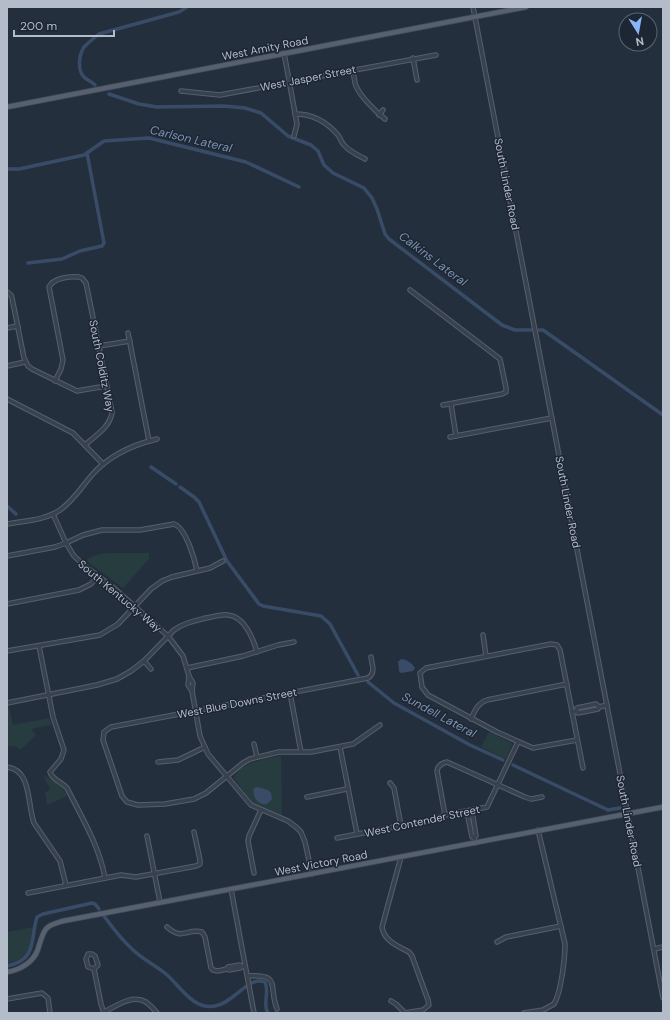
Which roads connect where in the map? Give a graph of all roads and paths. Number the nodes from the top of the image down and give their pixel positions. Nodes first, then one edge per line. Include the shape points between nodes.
1 (473, 7) edge
2 (526, 7) edge
3 (474, 17) junction
4 (284, 54) junction
5 (436, 55) dead end
6 (413, 58) junction
7 (353, 70) junction
8 (417, 80) dead end
9 (289, 82) junction
10 (181, 91) dead end
11 (7, 107) edge
12 (383, 110) dead end
13 (295, 114) junction
14 (379, 115) junction
15 (385, 119) dead end
16 (294, 136) dead end
17 (365, 159) dead end
18 (410, 290) dead end
19 (8, 292) edge
20 (18, 326) junction
21 (7, 328) edge
22 (128, 333) dead end
23 (130, 341) junction
24 (99, 346) junction
25 (25, 362) junction
26 (7, 366) edge
27 (55, 381) junction
28 (106, 386) junction
29 (7, 399) edge
30 (451, 404) junction
31 (443, 405) dead end
32 (552, 418) junction
33 (456, 436) junction
34 (450, 437) dead end
35 (157, 439) dead end
36 (149, 441) junction
37 (85, 445) junction
38 (103, 464) junction
39 (53, 514) junction
40 (7, 524) edge
41 (66, 543) junction
42 (7, 556) edge
43 (223, 561) dead end
44 (197, 571) junction
45 (98, 576) junction
46 (7, 604) edge
47 (135, 606) junction
48 (482, 635) dead end
49 (168, 636) junction
50 (294, 642) dead end
51 (39, 646) junction
52 (7, 651) edge
53 (257, 652) junction
54 (486, 656) junction
55 (370, 657) dead end
56 (144, 661) junction
57 (187, 668) junction
58 (151, 669) dead end
59 (567, 684) junction
60 (290, 693) junction
61 (48, 694) junction
62 (7, 703) edge
63 (607, 705) junction
64 (196, 711) junction
65 (572, 712) junction
66 (471, 718) junction
67 (380, 725) dead end
68 (577, 740) junction
69 (518, 742) junction
70 (254, 744) dead end
71 (205, 747) junction
72 (340, 747) junction
73 (301, 752) junction
74 (257, 757) junction
75 (158, 762) dead end
76 (7, 767) edge
77 (582, 768) dead end
78 (226, 776) junction
79 (390, 783) dead end
80 (498, 785) junction
81 (347, 789) junction
82 (307, 797) dead end
83 (542, 797) dead end
84 (663, 807) edge
85 (261, 810) junction
86 (469, 811) junction
87 (628, 814) junction
88 (445, 815) junction
89 (401, 826) junction
90 (538, 830) junction
91 (194, 832) dead end
92 (357, 834) junction
93 (147, 836) dead end
94 (337, 838) dead end
95 (475, 843) junction
96 (401, 857) junction
97 (254, 873) dead end
98 (154, 874) junction
99 (312, 874) junction
100 (105, 878) junction
101 (66, 885) junction
102 (231, 889) junction
103 (28, 892) dead end
104 (160, 902) junction
105 (561, 926) junction
106 (167, 927) dead end
107 (497, 942) dead end
108 (663, 947) edge
109 (654, 949) junction
110 (243, 966) junction
111 (94, 969) dead end
112 (7, 972) edge
113 (248, 976) junction
114 (663, 998) edge
115 (7, 999) edge
116 (391, 1001) dead end
117 (277, 1009) dead end
118 (50, 1013) edge
119 (104, 1013) edge
120 (157, 1013) edge
121 (254, 1013) edge
122 (524, 1013) edge

1 - 3 street, South Linder Road
2 - 3 main road, West Amity Road
3 - 4 main road, West Amity Road
3 - 32 street, South Linder Road
4 - 9 street
4 - 11 main road, West Amity Road
5 - 6 street, West Jasper Street
6 - 7 street, West Jasper Street
6 - 8 street
7 - 9 street, West Jasper Street
7 - 14 street via 356,87
9 - 10 street, West Jasper Street via 220,95
9 - 13 street
12 - 14 street
13 - 16 street via 297,124
13 - 17 street via 305,114 318,119 330,127 353,153
14 - 15 street
18 - 30 street via 500,359 506,392
19 - 20 street via 12,298
20 - 21 street
20 - 25 street
22 - 23 street
23 - 24 street
23 - 36 street
24 - 27 street, South Colditz Way via 86,283 82,278 76,277 56,280 49,290 63,360
24 - 28 street, South Colditz Way
25 - 26 street
25 - 27 street via 32,369
27 - 28 street via 77,391
28 - 37 street, South Colditz Way via 112,418
29 - 37 street via 65,428
30 - 31 street
30 - 33 street
32 - 33 street
32 - 63 street, South Linder Road
33 - 34 street
35 - 36 street
36 - 38 street via 123,451
37 - 38 street
38 - 39 street via 72,500
39 - 40 street
39 - 41 street, South Kentucky Way
41 - 42 street
41 - 44 street via 83,534 102,530 178,526 193,554
41 - 45 street, South Kentucky Way via 74,556
43 - 44 street
44 - 47 street via 162,581
45 - 46 street via 91,584 79,590
45 - 47 street, South Kentucky Way
47 - 49 street, South Kentucky Way
47 - 51 street via 118,624 100,635
48 - 54 street
49 - 53 street via 189,622 225,615 234,616 250,634
49 - 56 street
49 - 57 street, South Kentucky Way
50 - 53 street
51 - 52 street
51 - 61 street
53 - 57 street
54 - 59 street via 557,645
54 - 66 street via 426,668 420,675 422,687 428,695
55 - 60 street, West Blue Downs Street via 373,670 368,678
56 - 58 street
56 - 61 street via 123,676 108,682
57 - 64 street, South Kentucky Way via 188,685 192,690
59 - 65 street
59 - 66 street via 480,702
60 - 64 street, West Blue Downs Street
60 - 73 street
61 - 62 street
61 - 100 street via 64,750 61,759 50,772 52,777 66,788 98,849
63 - 65 street via 599,706 598,709
63 - 87 street, South Linder Road
64 - 71 street, South Kentucky Way via 200,736
64 - 78 street, West Blue Downs Street via 111,727 104,732 103,740 122,796 130,804 138,805 194,799 206,793
65 - 68 street
66 - 69 street
67 - 72 street via 356,744
68 - 69 street via 538,748
68 - 77 street
69 - 80 street
70 - 74 street
71 - 75 street via 178,760
71 - 78 street, South Kentucky Way
72 - 73 street
72 - 81 street
73 - 74 street
74 - 78 street via 243,763
76 - 101 street via 17,770 25,779 34,822 60,860
78 - 85 street, South Kentucky Way via 248,802
79 - 89 street via 394,788
80 - 83 street via 525,797
80 - 86 street, West Contender Street via 487,807
80 - 88 street via 447,762 441,764 437,770
81 - 82 street
81 - 92 street
84 - 87 main road, West Victory Road
85 - 97 street via 248,841
85 - 99 street, South Kentucky Way via 288,821 301,832
86 - 88 street, West Contender Street
86 - 95 street via 476,836
87 - 90 main road, West Victory Road
87 - 109 street, South Linder Road
88 - 89 street, West Contender Street
89 - 92 street, West Contender Street
90 - 95 main road, West Victory Road
90 - 105 street
91 - 98 street via 200,864
92 - 94 street, West Contender Street
93 - 98 street
95 - 96 main road, West Victory Road
96 - 99 main road, West Victory Road
96 - 116 street via 382,932 386,938 412,956 429,1005 423,1010 405,1013
98 - 100 street
98 - 104 street
99 - 102 main road, West Victory Road
100 - 101 street
101 - 103 street
102 - 104 main road, West Victory Road
102 - 110 street
104 - 112 main road, West Victory Road via 54,923 45,931 33,959
105 - 107 street via 506,937
105 - 122 street via 565,952 556,1000 549,1007
106 - 110 street via 179,934 202,932 212,970
108 - 109 street
109 - 114 street, South Linder Road
110 - 113 street
111 - 119 street
113 - 117 street via 267,977 272,982 273,1000
113 - 121 street
115 - 118 street via 45,994
119 - 120 street via 137,999 146,1002

